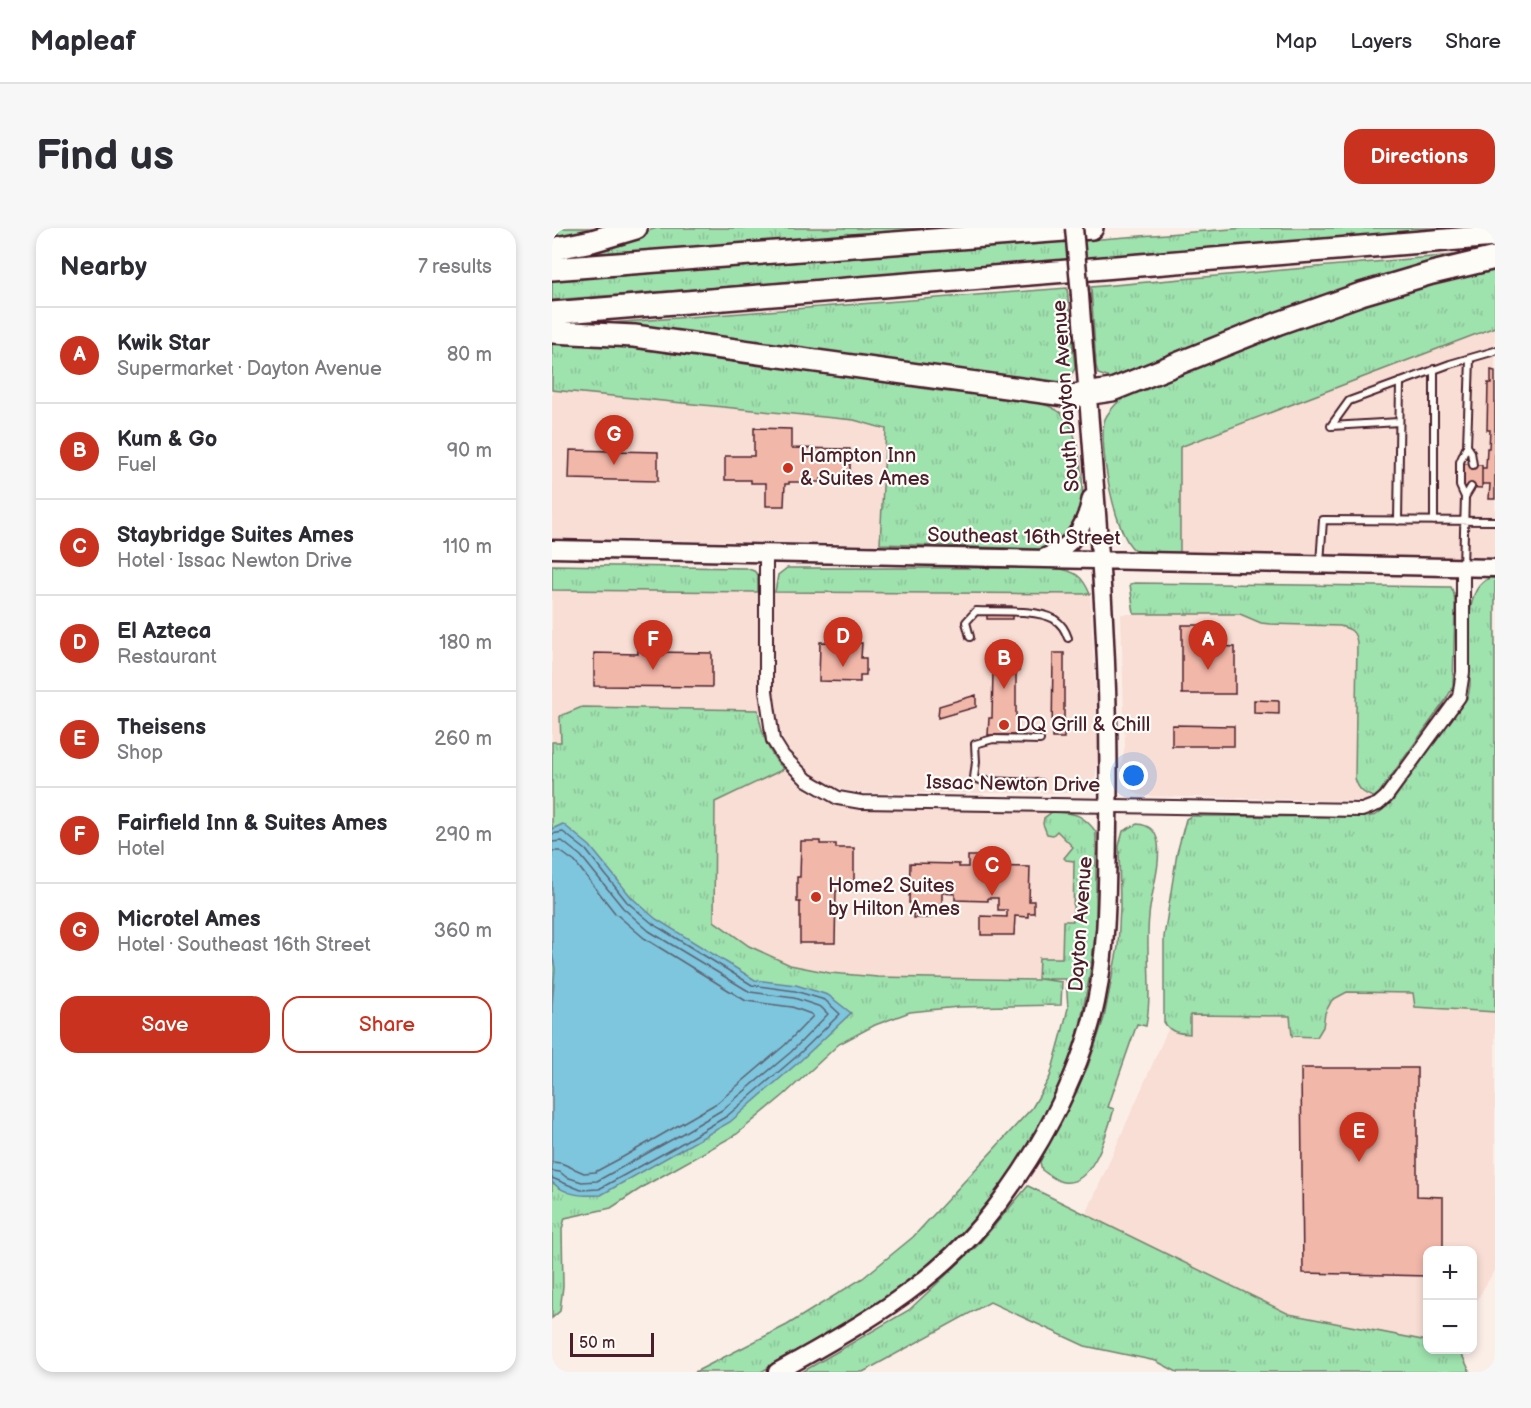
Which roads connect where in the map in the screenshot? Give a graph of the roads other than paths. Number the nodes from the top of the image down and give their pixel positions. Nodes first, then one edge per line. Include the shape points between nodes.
1 (636, 228) edge
2 (1074, 228) edge
3 (1092, 228) edge
4 (1495, 236) edge
5 (552, 249) edge
6 (1495, 258) edge
7 (552, 268) edge
8 (552, 313) edge
9 (552, 332) edge
10 (1495, 351) edge
11 (1470, 359) junction
12 (1434, 369) junction
13 (1400, 382) junction
14 (1087, 395) junction
15 (1399, 422) junction
16 (1467, 446) junction
17 (1473, 465) dead end
18 (1094, 479) junction
19 (1471, 487) dead end
20 (1465, 497) junction
21 (1398, 521) junction
22 (1434, 521) junction
23 (1465, 521) junction
24 (1495, 521) edge
25 (552, 549) edge
26 (766, 553) junction
27 (1037, 558) junction
28 (1100, 560) junction
29 (1320, 565) junction
30 (1463, 567) junction
31 (1495, 568) edge
32 (970, 637) dead end
33 (1068, 638) dead end
34 (1040, 740) dead end
35 (1041, 783) dead end
36 (1108, 805) junction
37 (777, 1372) edge

1 - 5 highway
2 - 14 main road, South Dayton Avenue, bridge
3 - 7 highway
4 - 8 highway
6 - 14 highway via 1362,294 1112,390
9 - 14 highway via 634,336 1061,395
10 - 11 lane
11 - 12 lane
11 - 16 lane
12 - 13 lane
12 - 22 lane
13 - 15 lane
13 - 15 lane via 1349,401 1331,426
14 - 18 main road, South Dayton Avenue
15 - 21 lane
16 - 17 lane
16 - 20 lane via 1460,462 1460,486
18 - 27 main road via 1085,520 1074,539 1058,552
18 - 28 main road, South Dayton Avenue
19 - 20 lane
20 - 23 lane
21 - 22 lane
21 - 29 lane via 1323,520
22 - 23 lane
23 - 24 lane
23 - 30 lane
25 - 26 main road, Southeast 16th Street
26 - 27 main road, Southeast 16th Street
26 - 36 street, Issac Newton Drive via 766,691 773,740 807,780 838,798 861,802
27 - 28 main road, Southeast 16th Street
28 - 29 main road, Southeast 16th Street
28 - 36 main road, Dayton Avenue
29 - 30 main road, Southeast 16th Street
30 - 31 main road, Southeast 16th Street
30 - 36 street, Issac Newton Drive via 1463,672 1459,697 1378,804 1362,810
32 - 33 lane via 966,622 976,611 1053,618 1063,626
34 - 35 lane via 993,739 975,744 974,777 983,781
36 - 37 main road, Dayton Avenue via 1104,946 1096,1003 1079,1059 1024,1168 983,1224 940,1266 851,1330

